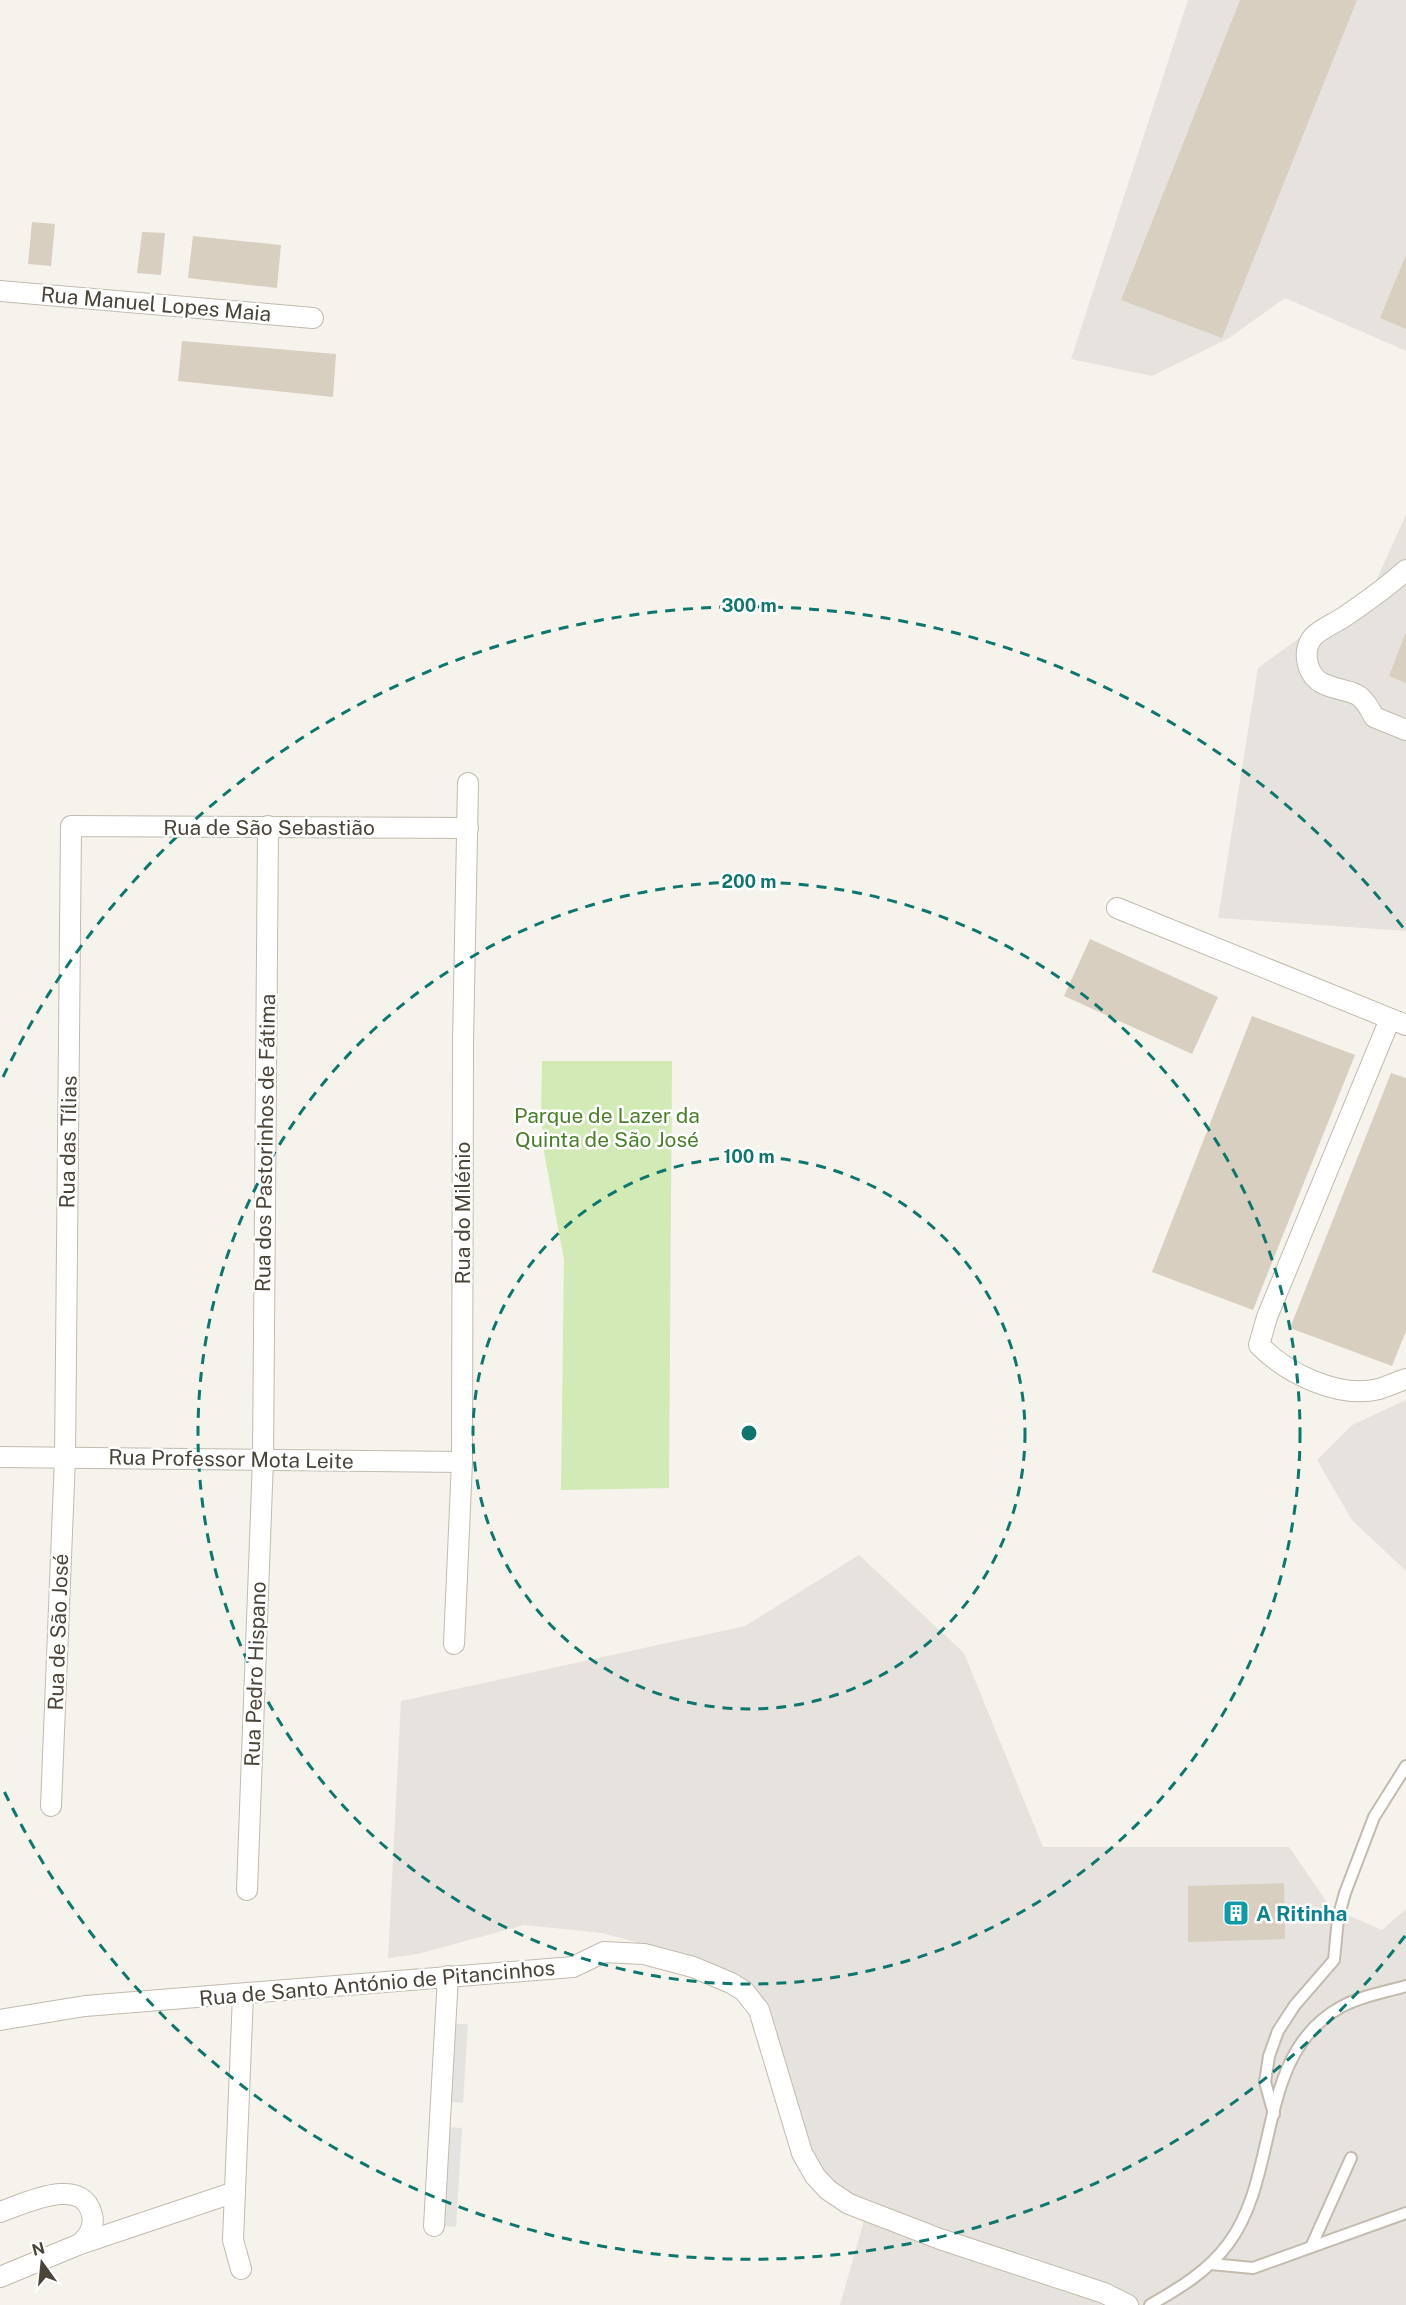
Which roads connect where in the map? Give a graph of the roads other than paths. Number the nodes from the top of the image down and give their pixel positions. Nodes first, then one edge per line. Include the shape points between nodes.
1 (0, 291) edge
2 (313, 318) dead end
3 (1406, 570) edge
4 (1406, 730) edge
5 (468, 783) dead end
6 (71, 826) joint
7 (268, 826) junction
8 (468, 828) junction
9 (1117, 908) dead end
10 (1398, 1022) edge
11 (1406, 1379) edge
12 (0, 1457) edge
13 (65, 1458) junction
14 (263, 1459) junction
15 (462, 1462) junction
16 (454, 1644) dead end
17 (1406, 1766) edge
18 (51, 1806) dead end
19 (247, 1890) dead end
20 (448, 1976) junction
21 (1406, 1986) edge
22 (243, 1995) junction
23 (0, 2020) edge
24 (1274, 2115) junction
25 (1351, 2158) dead end
26 (236, 2192) junction
27 (0, 2212) edge
28 (1406, 2213) edge
29 (92, 2215) junction
30 (434, 2226) dead end
31 (126, 2228) junction
32 (80, 2244) junction
33 (1311, 2247) junction
34 (1211, 2264) junction
35 (241, 2269) dead end
36 (0, 2277) edge
37 (1128, 2305) edge
38 (1150, 2305) edge

1 - 2 street, Rua Manuel Lopes Maia
3 - 4 street via 1384,590 1313,637 1306,652 1310,671 1322,684 1364,698 1374,717
5 - 8 street, Rua do Milénio
6 - 7 street, Rua de São Sebastião
6 - 13 street, Rua das Tílias
7 - 8 street, Rua de São Sebastião
7 - 14 street, Rua dos Pastorinhos de Fátima
8 - 15 street, Rua do Milénio
9 - 10 street
10 - 11 street via 1267,1317 1259,1345 1277,1363 1306,1378 1346,1390 1377,1389
12 - 13 street, Rua Professor Mota Leite
13 - 14 street, Rua Professor Mota Leite
13 - 18 street, Rua de São José
14 - 15 street, Rua Professor Mota Leite
14 - 19 street, Rua Pedro Hispano
15 - 16 street, Rua do Milénio
17 - 24 lane via 1374,1817 1353,1871 1338,1918 1334,1960 1278,2031 1265,2082
20 - 22 street, Rua de Santo António de Pitancinhos
20 - 30 street
20 - 37 street, Rua de Santo António de Pitancinhos via 573,1967 604,1952 635,1953 693,1967 731,1983 759,2010 802,2153 828,2190 849,2204 1104,2293
21 - 24 lane via 1341,2007 1311,2031 1286,2070
22 - 23 street, Rua de Santo António de Pitancinhos via 85,2006
22 - 26 street
24 - 34 lane via 1249,2206 1230,2242
25 - 33 lane
26 - 31 street
26 - 35 street via 233,2240
27 - 29 street via 69,2193 84,2200
28 - 33 lane
29 - 31 street via 108,2225
29 - 32 street via 92,2229
31 - 32 street
32 - 36 street
33 - 34 lane via 1253,2268
34 - 38 lane

